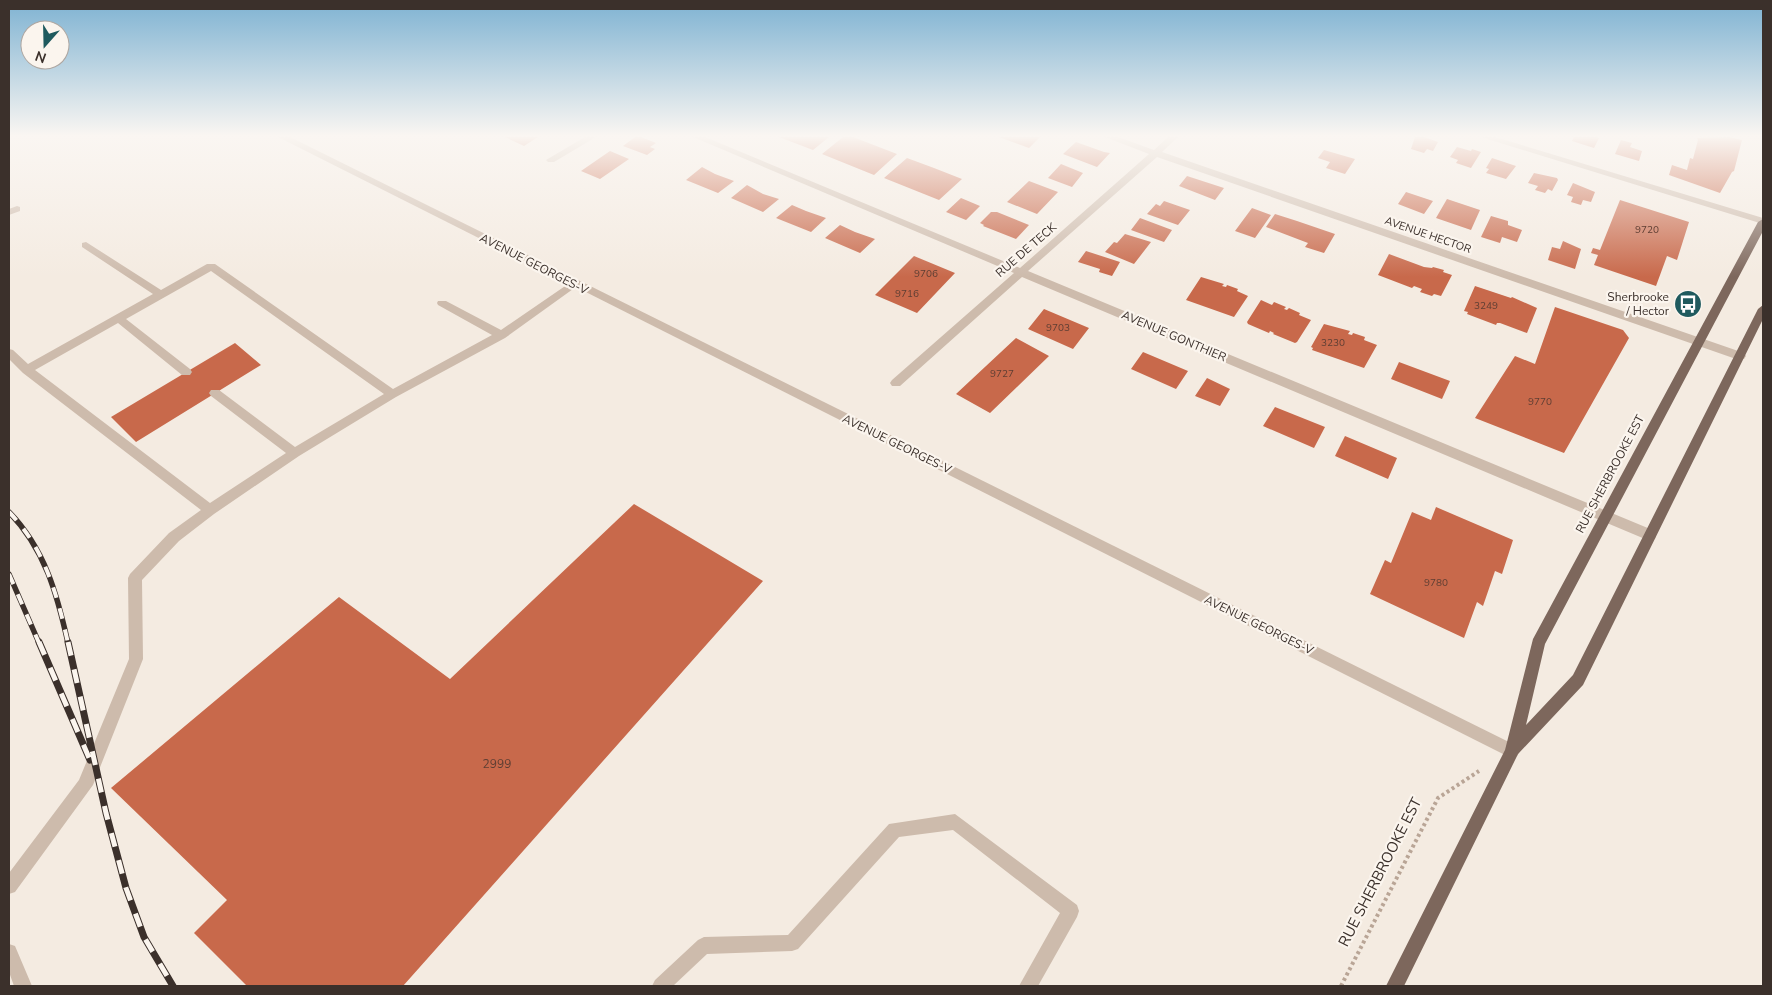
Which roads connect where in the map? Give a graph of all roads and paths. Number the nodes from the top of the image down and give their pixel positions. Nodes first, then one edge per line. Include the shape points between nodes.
1 (375, 183) edge
2 (809, 183) edge
3 (1123, 183) edge
4 (1241, 183) edge
5 (1639, 183) edge
6 (1763, 221) edge
7 (86, 245) dead end
8 (1022, 272) junction
9 (575, 284) junction
10 (160, 294) junction
11 (442, 303) dead end
12 (1763, 309) edge
13 (118, 318) junction
14 (501, 335) junction
15 (1700, 342) junction
16 (9, 353) edge
17 (1740, 356) junction
18 (18, 367) edge
19 (186, 372) dead end
20 (896, 383) dead end
21 (215, 393) dead end
22 (392, 394) junction
23 (296, 453) junction
24 (210, 510) junction
25 (1606, 516) junction
26 (1650, 535) junction
27 (1512, 751) junction
28 (9, 886) edge
29 (9, 952) edge
30 (23, 986) edge
31 (661, 986) edge
32 (1028, 986) edge
33 (1341, 986) edge
34 (1395, 986) edge

1 - 9 street, AVENUE GEORGES-V
2 - 8 street, AVENUE GONTHIER
3 - 8 street, RUE DE TECK
4 - 15 street, AVENUE HECTOR
5 - 6 street
6 - 15 main road, RUE SHERBROOKE EST
7 - 10 street
8 - 20 street, RUE DE TECK
8 - 25 street, AVENUE GONTHIER
9 - 14 street
9 - 27 street, AVENUE GEORGES-V
10 - 13 street
10 - 22 street via 211,266
11 - 14 street
12 - 17 main road, RUE SHERBROOKE EST
13 - 18 street
13 - 19 street
14 - 22 street
15 - 17 street, AVENUE HECTOR
15 - 25 main road, RUE SHERBROOKE EST
16 - 18 street
17 - 26 main road, RUE SHERBROOKE EST
18 - 24 street
21 - 23 street
22 - 23 street
23 - 24 street
24 - 28 street via 174,537 134,578 136,659 85,784
25 - 26 street, AVENUE GONTHIER
25 - 27 main road, RUE SHERBROOKE EST via 1538,643
26 - 27 main road, RUE SHERBROOKE EST via 1578,680
27 - 33 path, RUE SHERBROOKE EST via 1438,798
27 - 34 main road, RUE SHERBROOKE EST
29 - 30 street
31 - 32 street via 704,946 792,943 895,830 955,822 1071,911

